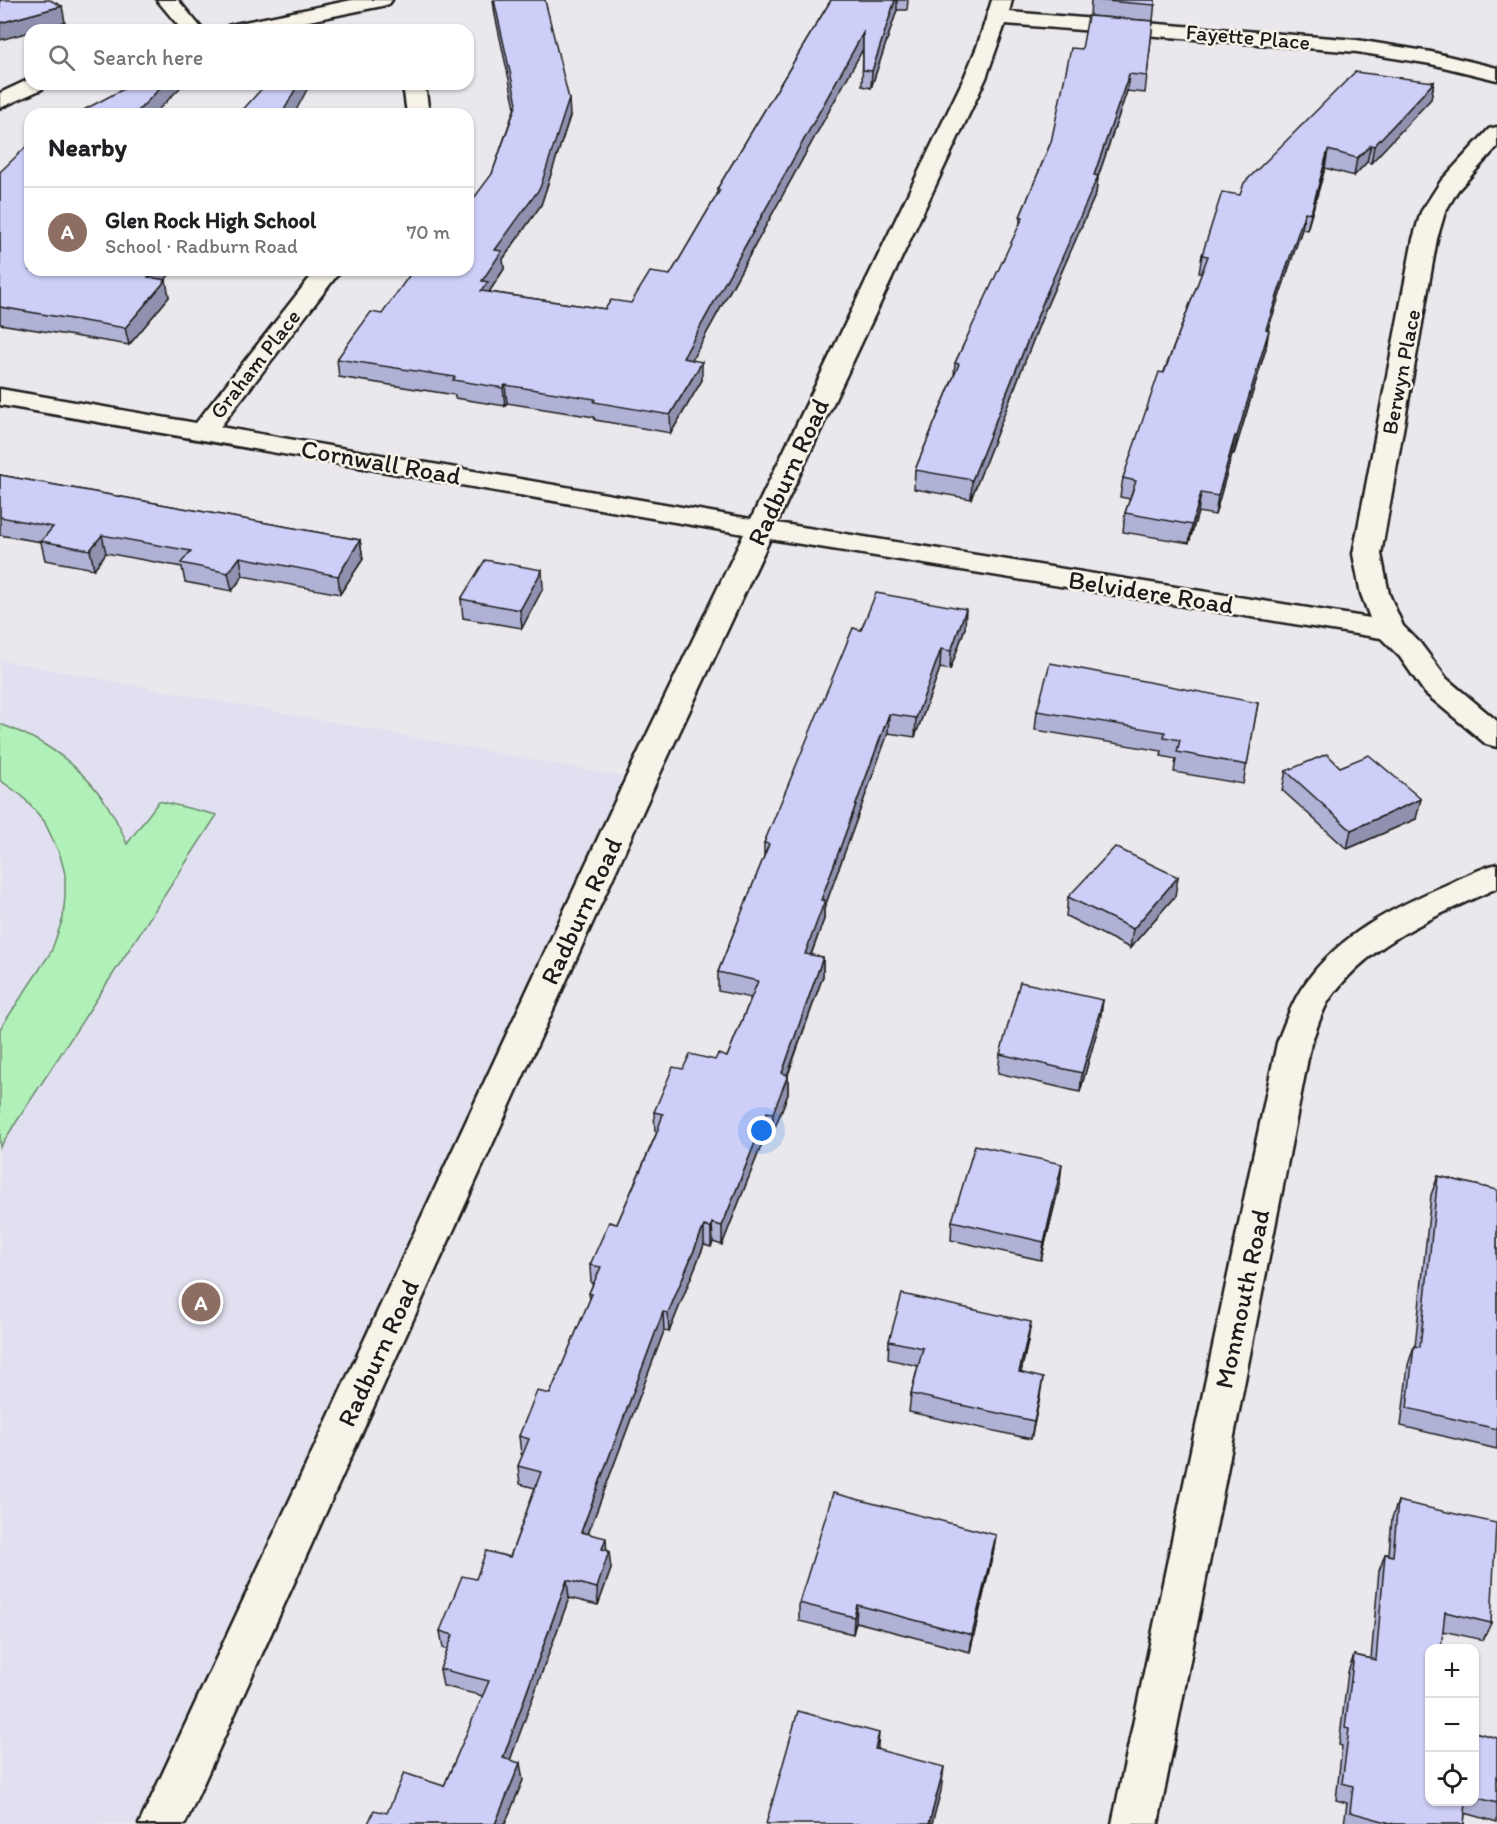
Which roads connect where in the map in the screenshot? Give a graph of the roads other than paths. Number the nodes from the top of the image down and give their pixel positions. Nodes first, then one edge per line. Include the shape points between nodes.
1 (167, 0) edge
2 (1000, 8) edge
3 (373, 9) edge
4 (188, 24) edge
5 (274, 24) edge
6 (1497, 74) edge
7 (24, 89) edge
8 (414, 90) edge
9 (0, 101) edge
10 (417, 108) edge
11 (1497, 134) edge
12 (324, 276) edge
13 (0, 397) edge
14 (204, 430) junction
15 (761, 529) junction
16 (1390, 630) junction
17 (1497, 737) edge
18 (1497, 875) edge
19 (162, 1824) edge
20 (1135, 1824) edge

1 - 4 street
2 - 6 street, Fayette Place via 1357,46
2 - 15 street, Radburn Road via 975,78
3 - 5 street
7 - 9 street
8 - 10 street
11 - 16 street, Berwyn Place via 1449,186 1433,212 1425,240 1367,554 1374,594
12 - 14 street, Graham Place
13 - 14 street, Cornwall Road
14 - 15 street, Cornwall Road
15 - 16 street, Belvidere Road
15 - 19 street, Radburn Road via 641,780
16 - 17 street via 1436,686
18 - 20 street, Monmouth Road via 1388,925 1347,956 1315,994 1294,1043

